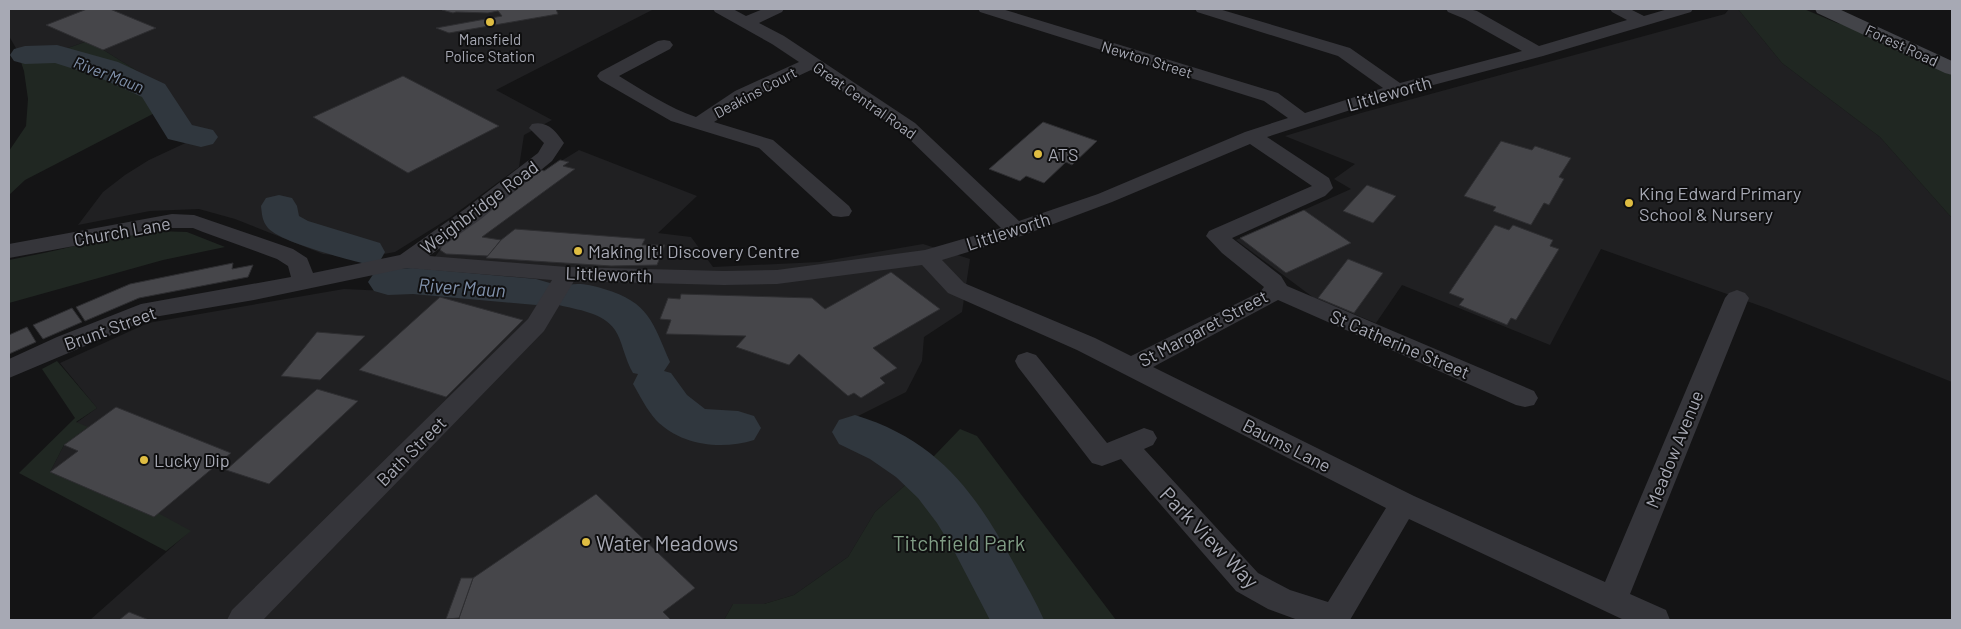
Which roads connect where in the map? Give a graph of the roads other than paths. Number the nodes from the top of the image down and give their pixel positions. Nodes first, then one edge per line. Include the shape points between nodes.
1 (721, 9) edge
2 (776, 9) edge
3 (986, 9) edge
4 (1203, 9) edge
5 (1454, 9) edge
6 (1618, 9) edge
7 (1824, 9) edge
8 (1680, 10) edge
9 (746, 22) junction
10 (1643, 22) junction
11 (664, 45) dead end
12 (1537, 52) junction
13 (812, 62) junction
14 (1952, 68) edge
15 (1398, 89) junction
16 (1302, 120) junction
17 (698, 124) junction
18 (539, 128) dead end
19 (1252, 136) junction
20 (841, 211) dead end
21 (1016, 230) junction
22 (9, 251) edge
23 (927, 257) junction
24 (407, 261) junction
25 (567, 274) junction
26 (303, 281) junction
27 (1275, 290) junction
28 (1737, 298) dead end
29 (1027, 361) dead end
30 (1131, 367) junction
31 (9, 369) edge
32 (1525, 398) dead end
33 (1404, 504) junction
34 (1612, 601) junction
35 (1335, 619) edge
36 (243, 620) edge
37 (1655, 620) edge

1 - 9 street, Great Central Road
2 - 9 street
3 - 16 street, Newton Street via 1271,97
4 - 15 street via 1344,52
5 - 12 street
6 - 10 street
7 - 14 main road, Forest Road
8 - 10 street, Littleworth
9 - 13 street, Great Central Road
10 - 12 street, Littleworth
11 - 17 street, Deakins Court via 606,76 651,103
12 - 15 street, Littleworth
13 - 17 street, Deakins Court via 742,95
13 - 21 street, Great Central Road via 908,127
15 - 16 street, Littleworth
16 - 19 street, Littleworth
17 - 20 street, Deakins Court via 766,144
18 - 24 street, Weighbridge Road via 554,143 545,157
19 - 21 street, Littleworth via 1105,198
19 - 27 street via 1322,182 1323,188 1218,236 1273,281
21 - 23 street, Littleworth
22 - 26 street, Church Lane via 172,221 194,222 285,254 298,263
23 - 25 street, Littleworth via 777,277
23 - 30 street, Baums Lane via 956,288
24 - 25 street, Littleworth
24 - 26 street, Littleworth
25 - 36 street, Bath Street via 536,325
26 - 31 street, Brunt Street via 149,310
27 - 30 street, St Margaret Street
27 - 32 street, St Catherine Street
28 - 34 street, Meadow Avenue
29 - 35 street, Park View Way via 1102,456 1134,442 1247,582 1295,608
30 - 33 street, Baums Lane
33 - 34 street, Baums Lane
33 - 35 street, Park View Way
34 - 37 street, Baums Lane

